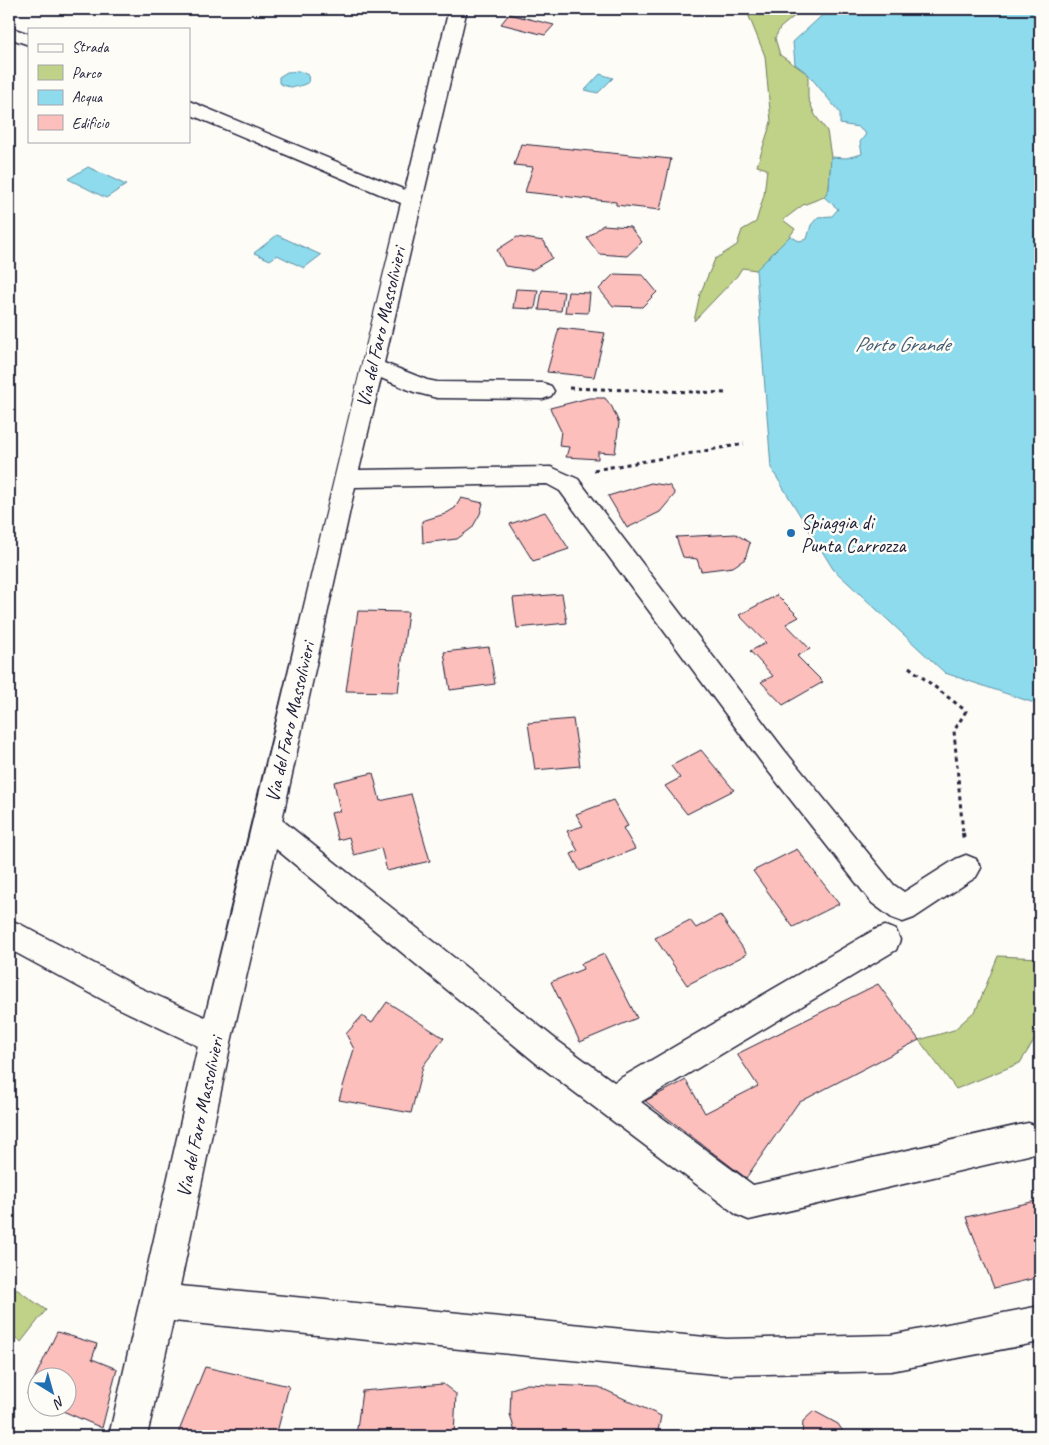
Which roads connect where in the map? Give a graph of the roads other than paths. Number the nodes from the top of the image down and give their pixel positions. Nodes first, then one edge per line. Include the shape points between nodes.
1 (458, 9) edge
2 (9, 32) edge
3 (28, 40) edge
4 (190, 107) edge
5 (412, 200) junction
6 (372, 366) junction
7 (543, 391) road end
8 (345, 479) junction
9 (267, 825) junction
10 (966, 868) road end
11 (9, 934) edge
12 (885, 940) dead end
13 (216, 1038) junction
14 (613, 1101) junction
15 (1028, 1139) dead end
16 (159, 1302) junction
17 (1040, 1324) edge
18 (128, 1436) edge

1 - 5 street, Via del Faro Massolivieri
2 - 3 street
4 - 5 street
5 - 6 street, Via del Faro Massolivieri
6 - 7 street via 437,390
6 - 8 street, Via del Faro Massolivieri
8 - 9 street, Via del Faro Massolivieri
8 - 10 street via 551,475 569,485 775,759 883,894 903,909
9 - 13 street, Via del Faro Massolivieri
9 - 14 street via 547,1052
11 - 13 street via 127,997
12 - 14 street
13 - 16 street, Via del Faro Massolivieri
14 - 15 street via 749,1204
16 - 17 street via 726,1357 891,1353
16 - 18 street, Via del Faro Massolivieri

